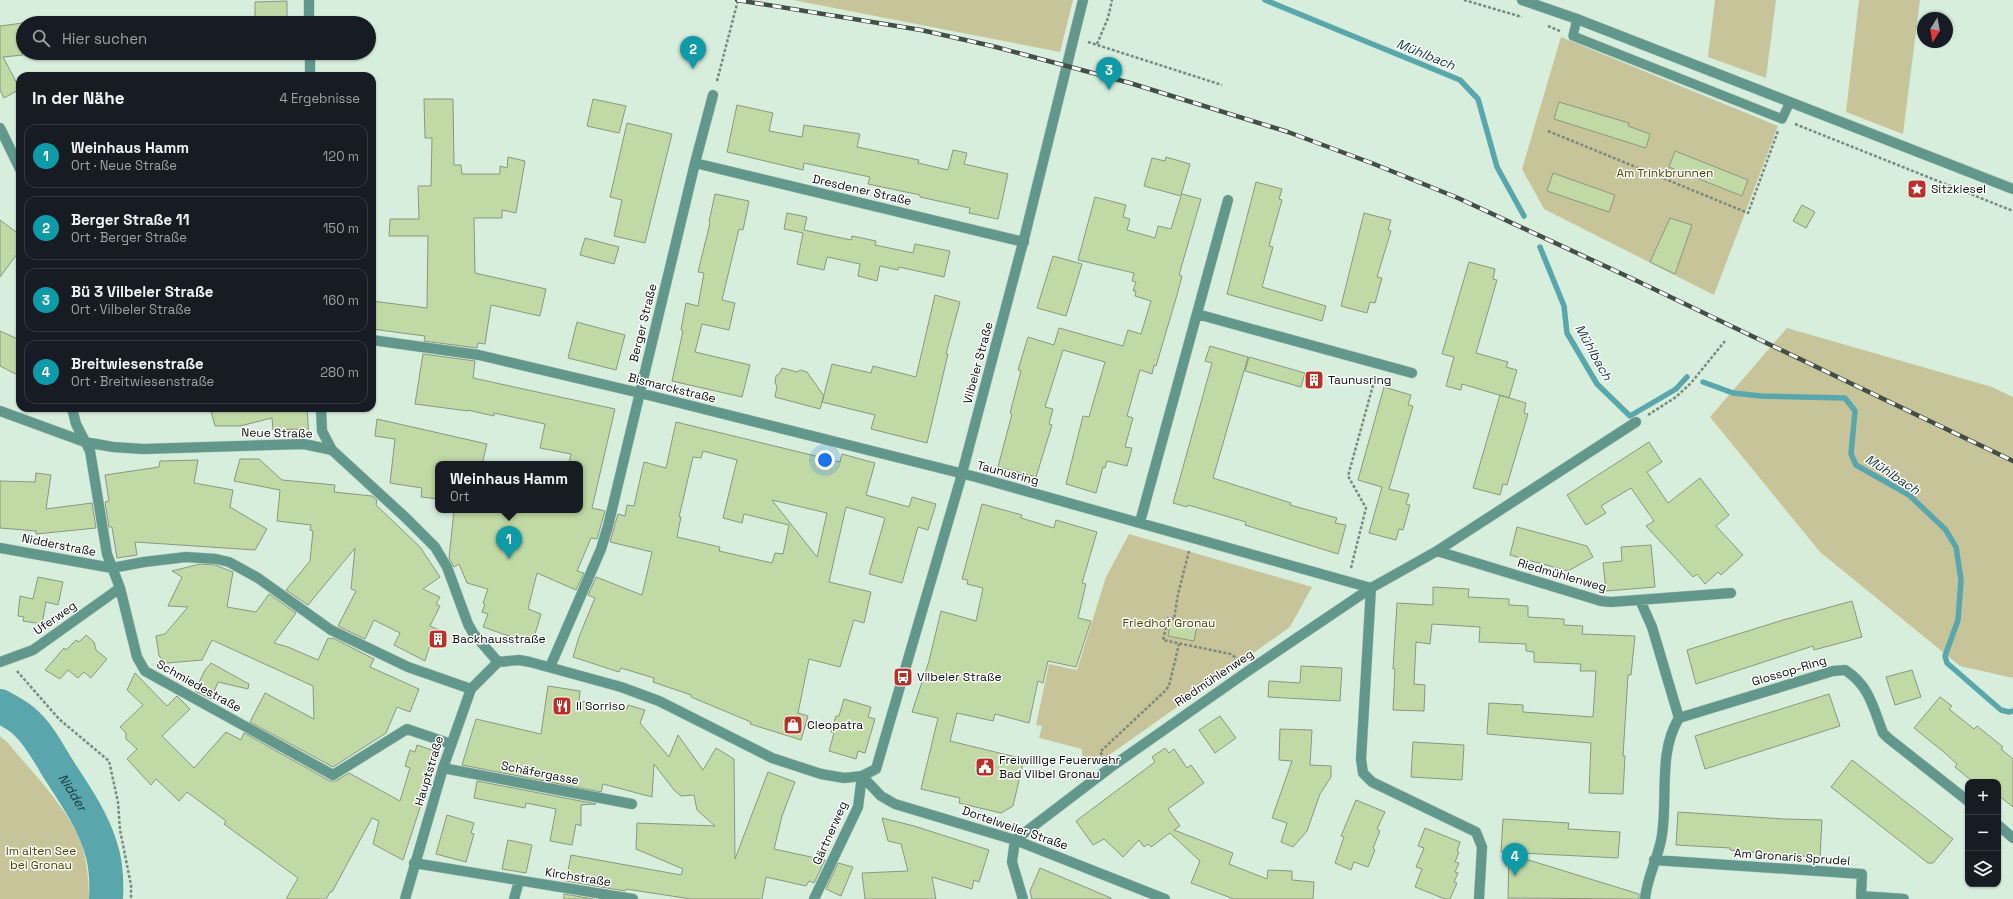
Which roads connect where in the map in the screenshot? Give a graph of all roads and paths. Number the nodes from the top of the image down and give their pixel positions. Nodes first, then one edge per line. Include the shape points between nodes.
1 (309, 0) edge
2 (738, 0) edge
3 (1083, 0) edge
4 (1112, 0) edge
5 (1464, 0) edge
6 (1522, 0) edge
7 (309, 16) edge
8 (1524, 18) dead end
9 (1577, 19) junction
10 (1545, 25) dead end
11 (1573, 36) junction
12 (310, 60) edge
13 (310, 72) edge
14 (1222, 85) dead end
15 (713, 95) joint
16 (1790, 102) junction
17 (1782, 119) junction
18 (0, 128) edge
19 (1548, 131) dead end
20 (16, 161) edge
21 (695, 163) junction
22 (2013, 189) edge
23 (1228, 200) dead end
24 (2013, 211) edge
25 (1024, 242) junction
26 (1197, 314) junction
27 (376, 341) edge
28 (1725, 341) dead end
29 (1379, 364) junction
30 (1412, 373) dead end
31 (640, 393) junction
32 (0, 411) edge
33 (73, 412) edge
34 (321, 412) edge
35 (1636, 422) joint
36 (85, 442) junction
37 (332, 450) junction
38 (962, 473) junction
39 (1140, 522) junction
40 (1193, 537) junction
41 (0, 548) edge
42 (1437, 551) junction
43 (1352, 562) dead end
44 (112, 568) junction
45 (120, 588) junction
46 (1371, 588) junction
47 (1731, 593) dead end
48 (1640, 600) junction
49 (1179, 644) junction
50 (4, 661) edge
51 (498, 662) junction
52 (550, 667) junction
53 (1248, 671) junction
54 (471, 689) junction
55 (1679, 718) junction
56 (451, 744) junction
57 (1111, 767) junction
58 (443, 768) junction
59 (862, 776) junction
60 (1965, 799) edge
61 (632, 804) dead end
62 (2001, 828) edge
63 (2013, 838) edge
64 (1015, 840) junction
65 (1654, 860) junction
66 (414, 864) junction
67 (519, 881) junction
68 (131, 899) edge
69 (404, 899) edge
70 (514, 899) edge
71 (633, 899) edge
72 (814, 899) edge
73 (1023, 899) edge
74 (1165, 899) edge
75 (1479, 899) edge
76 (1645, 899) edge
77 (1904, 899) edge

1 - 7 street
2 - 15 path
3 - 25 street, Vilbeler Straße
4 - 14 path via 1108,18 1097,44
5 - 8 path
6 - 9 street
9 - 11 lane
9 - 16 street
10 - 11 path
11 - 17 lane
12 - 13 street
15 - 21 street, Berger Straße
16 - 17 lane
16 - 22 street
17 - 19 path via 1748,213
17 - 24 path
18 - 20 street
21 - 25 street, Dresdener Straße
21 - 31 street, Berger Straße
23 - 26 street
25 - 38 street, Vilbeler Straße
26 - 29 street
26 - 39 street
27 - 31 street, Bismarckstraße via 478,355
28 - 35 path via 1691,383 1676,397
29 - 30 street
29 - 43 path via 1348,476 1366,508
31 - 38 street, Bismarckstraße
31 - 52 street, Berger Straße via 605,537
32 - 36 street, Neue Straße
33 - 36 street, Schmiedestraße
34 - 37 street via 322,431
35 - 42 street, Riedmühlenweg
36 - 37 street, Neue Straße via 143,449 304,444
36 - 44 street, Schmiedestraße via 93,461 107,554
37 - 51 street via 435,547 447,567 468,624
38 - 39 street, Taunusring
38 - 59 street, Vilbeler Straße via 876,769
39 - 40 street, Taunusring
40 - 46 street, Taunusring
40 - 49 path via 1174,619 1168,618 1163,640
41 - 44 street, Nidderstraße
42 - 46 street, Riedmühlenweg
42 - 48 street, Riedmühlenweg via 1592,599 1611,602
44 - 45 street, Schmiedestraße
44 - 54 street via 186,557 229,562 258,578 331,630 408,667
45 - 50 street, Uferweg via 33,650
45 - 56 street, Schmiedestraße via 137,656 145,671 333,775 407,730
46 - 53 street, Riedmühlenweg
46 - 75 street via 1361,759 1363,773 1372,782 1476,832 1482,847
47 - 48 street, Riedmühlenweg
48 - 55 street via 1652,626
49 - 53 path via 1230,654
49 - 57 path via 1169,686 1100,752
50 - 68 path via 59,719 109,761 118,802
51 - 52 street via 519,660
51 - 54 street, Hauptstraße
52 - 59 street via 621,687 659,701 772,758 821,774 844,778
53 - 57 street, Riedmühlenweg
54 - 56 street, Hauptstraße
55 - 60 street, Glossop-Ring via 1832,670 1845,670 1864,686 1883,733
55 - 65 street via 1668,746 1662,834
56 - 58 street, Hauptstraße
57 - 64 street, Riedmühlenweg
58 - 61 street, Schäfergasse
58 - 66 street, Hauptstraße
59 - 64 street, Dortelweiler Straße via 881,796 895,804
59 - 72 street, Gärtnerweg via 858,807
62 - 63 street
64 - 73 street via 1012,862
64 - 74 street, Dortelweiler Straße
65 - 76 street
65 - 77 street, Am Gronaris Sprudel via 1862,874 1861,896
66 - 67 street, Kirchstraße
66 - 69 street, Hauptstraße
67 - 70 street
67 - 71 street, Kirchstraße

